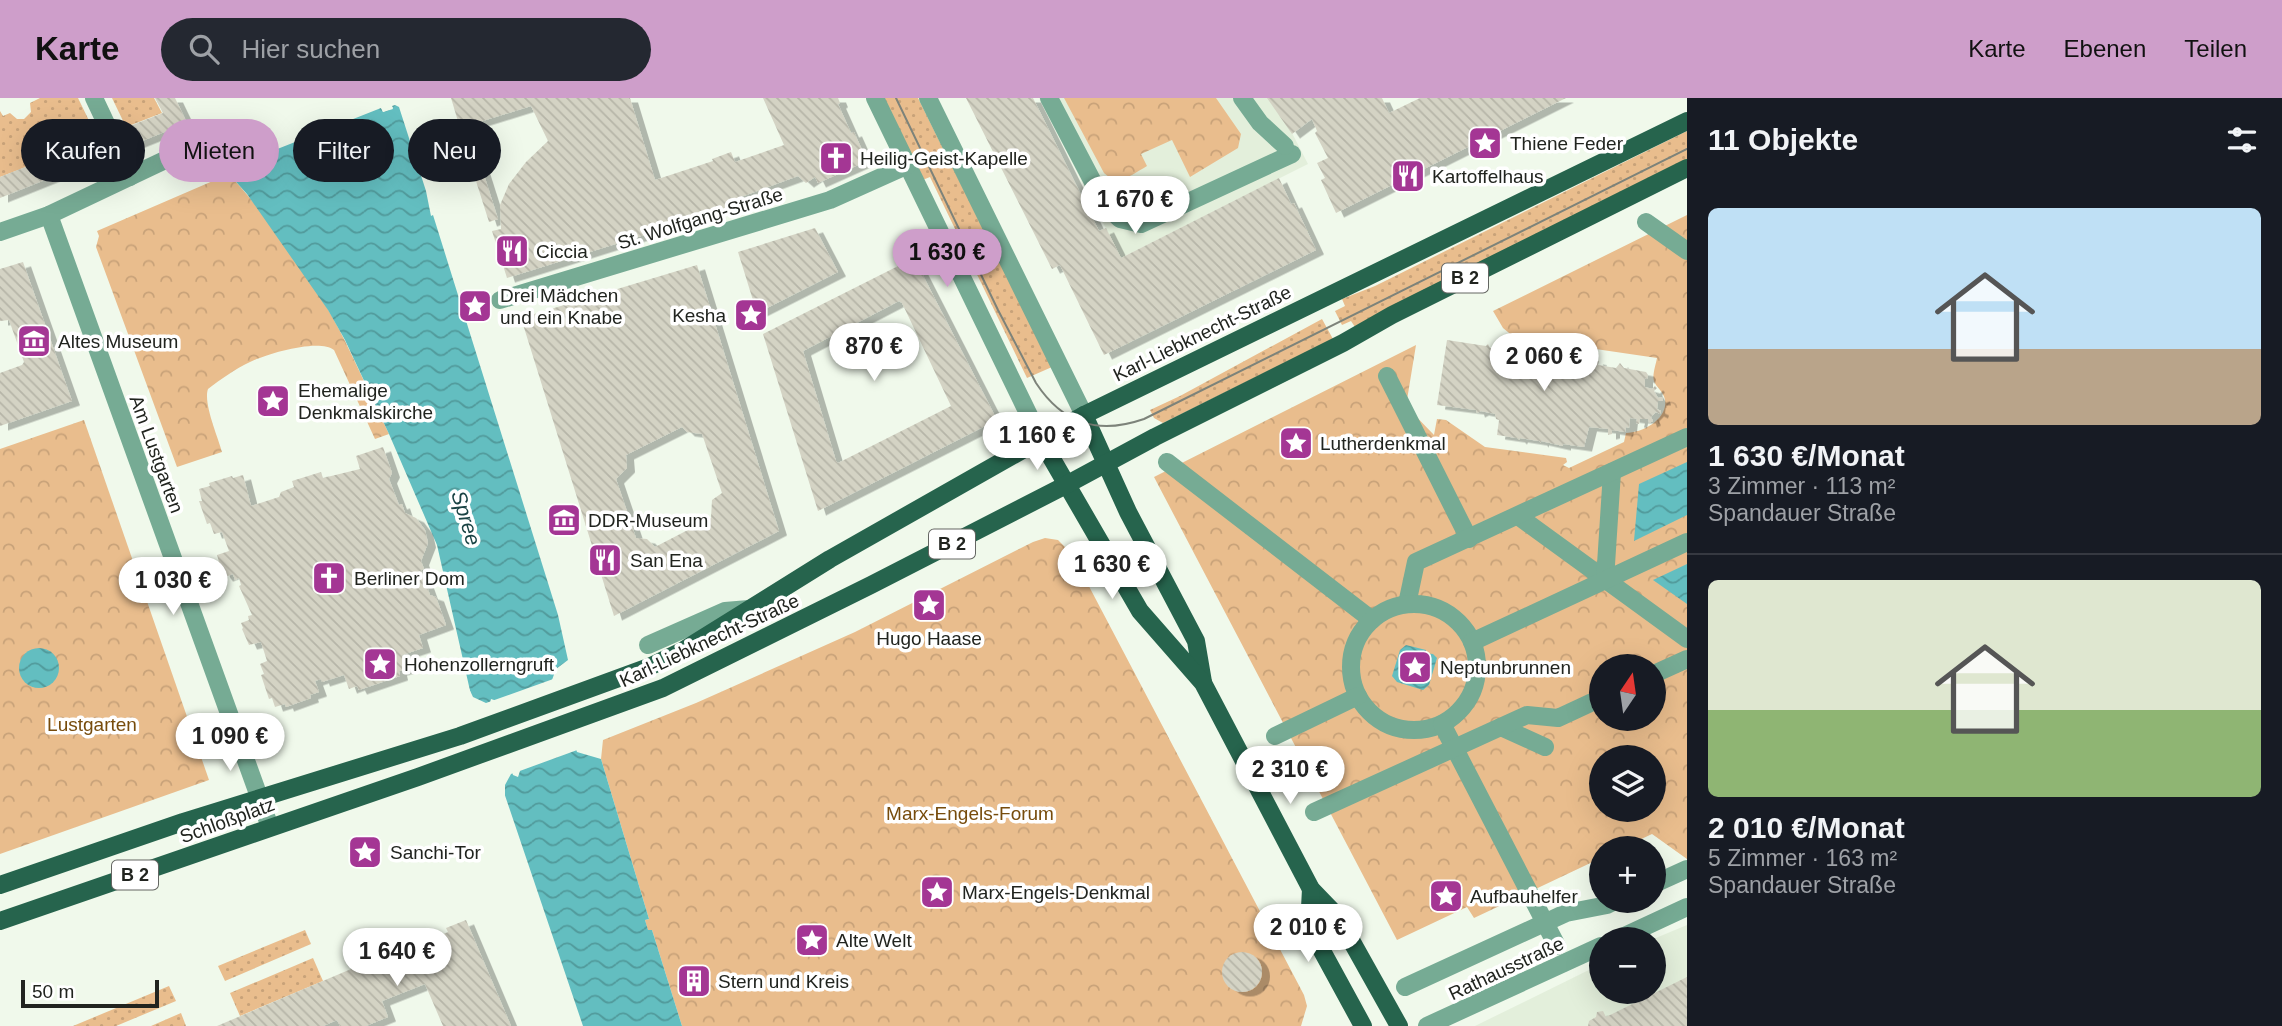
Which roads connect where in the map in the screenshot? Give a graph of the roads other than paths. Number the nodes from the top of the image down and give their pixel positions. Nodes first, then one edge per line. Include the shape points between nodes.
1 (94, 98) edge
2 (875, 98) edge
3 (928, 98) edge
4 (1049, 98) edge
5 (1242, 98) edge
6 (104, 119) edge
7 (1687, 121) edge
8 (908, 165) junction
9 (1687, 167) edge
10 (120, 182) edge
11 (48, 215) junction
12 (1646, 222) dead end
13 (0, 232) edge
14 (1687, 251) edge
15 (500, 300) dead end
16 (1387, 376) dead end
17 (1084, 415) junction
18 (1687, 437) edge
19 (1041, 440) junction
20 (1167, 462) dead end
21 (1105, 464) junction
22 (1612, 472) junction
23 (1066, 485) junction
24 (1518, 516) junction
25 (1469, 539) junction
26 (1687, 542) edge
27 (1605, 580) junction
28 (1407, 604) junction
29 (749, 609) junction
30 (1372, 620) junction
31 (1687, 639) edge
32 (1472, 642) junction
33 (648, 645) dead end
34 (1687, 659) edge
35 (1666, 669) edge
36 (1203, 683) junction
37 (1358, 696) junction
38 (1589, 704) edge
39 (1442, 724) junction
40 (1500, 727) junction
41 (460, 736) joint
42 (1275, 736) dead end
43 (1545, 747) dead end
44 (1456, 748) junction
45 (469, 759) joint
46 (260, 797) junction
47 (1314, 812) dead end
48 (270, 827) junction
49 (1687, 869) edge
50 (1666, 879) edge
51 (0, 886) edge
52 (1311, 889) junction
53 (1687, 907) edge
54 (1589, 908) edge
55 (0, 921) edge
56 (1545, 922) junction
57 (1644, 927) edge
58 (1557, 946) dead end
59 (1589, 952) edge
60 (1405, 987) dead end
61 (1363, 1026) edge
62 (1399, 1026) edge
63 (1427, 1026) edge

1 - 6 street
2 - 8 street
3 - 17 street
4 - 5 street via 1105,205 1120,219 1140,224 1289,150
7 - 17 main road, Karl-Liebknecht-Straße / B 2
8 - 15 street, St. Wolfgang-Straße via 830,200
8 - 19 street
9 - 21 main road, Karl-Liebknecht-Straße / B 2
10 - 11 street
11 - 13 street
11 - 46 street, Am Lustgarten
12 - 14 street
16 - 25 street
17 - 19 main road, Karl-Liebknecht-Straße / B 2
17 - 21 main road
18 - 22 street
19 - 23 main road
19 - 29 main road, Karl-Liebknecht-Straße / B 2
20 - 30 street
21 - 23 main road, Karl-Liebknecht-Straße / B 2
21 - 36 main road via 1196,641
22 - 24 street
22 - 27 street
23 - 36 main road via 1140,611
23 - 45 main road, Karl-Liebknecht-Straße / B 2 via 698,673
24 - 25 street
24 - 27 street
25 - 28 street via 1416,562
26 - 27 street
27 - 31 street
27 - 32 street
28 - 30 street
28 - 32 street via 1446,613
29 - 33 street via 725,611
29 - 41 main road, Karl-Liebknecht-Straße / B 2 via 668,658
30 - 37 street via 1354,648 1351,664
32 - 39 street via 1478,674 1474,689 1456,716
34 - 35 street
36 - 52 main road
37 - 39 street via 1373,715 1394,727 1419,731
37 - 42 street
38 - 40 street via 1558,718 1527,715
39 - 44 street
40 - 43 street
40 - 44 street
41 - 46 main road, Schloßplatz / B 2
44 - 47 street
44 - 56 street
45 - 48 main road, Schloßplatz / B 2
46 - 48 street, Am Lustgarten
46 - 51 main road, Schloßplatz / B 2
48 - 55 main road, Schloßplatz / B 2
49 - 50 street
52 - 61 main road via 1309,927
52 - 62 main road via 1338,917
53 - 57 street
54 - 56 street
56 - 58 street
56 - 60 street
59 - 63 street, Rathausstraße

